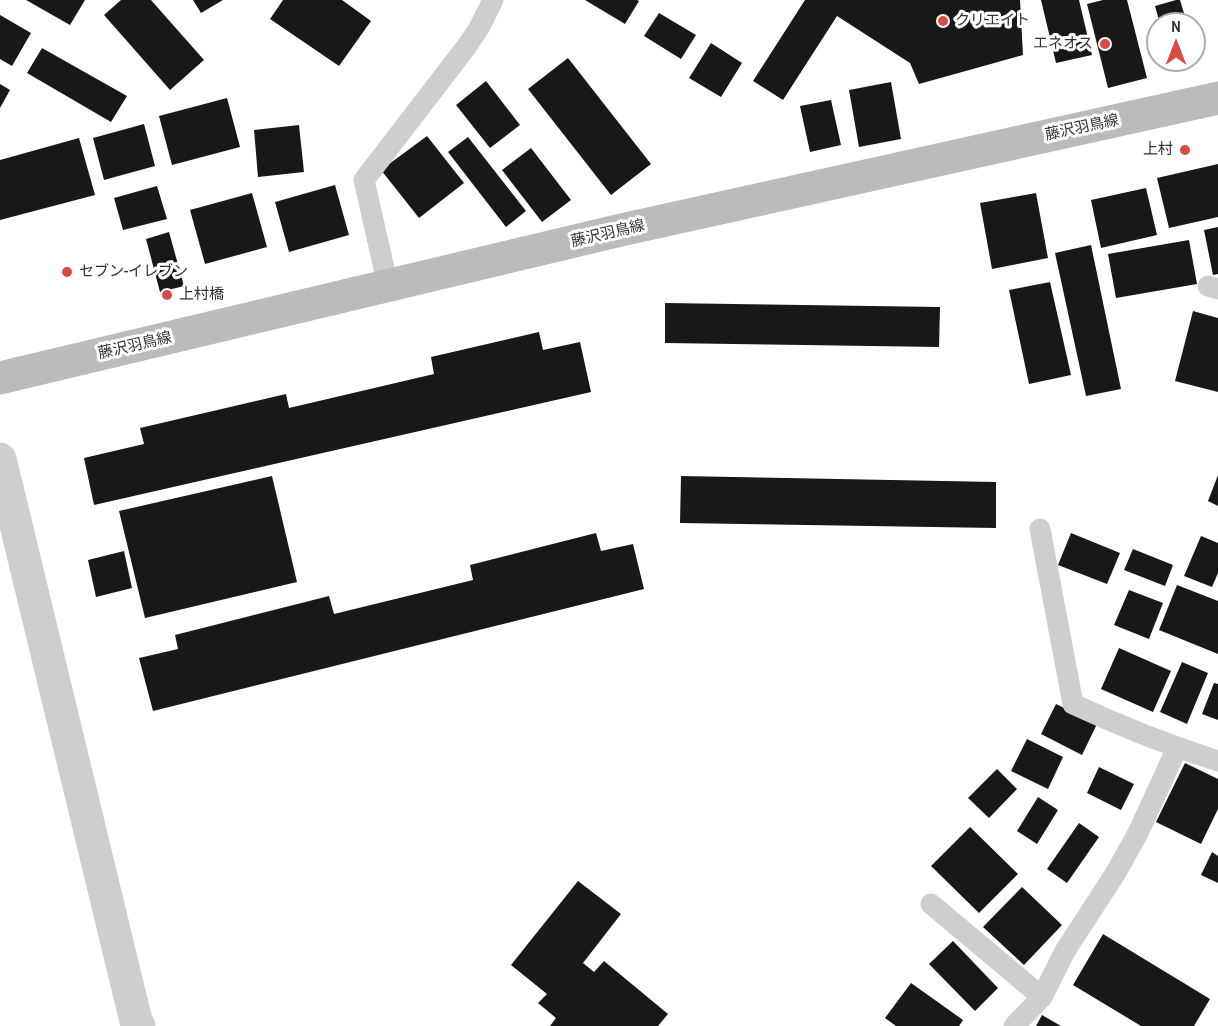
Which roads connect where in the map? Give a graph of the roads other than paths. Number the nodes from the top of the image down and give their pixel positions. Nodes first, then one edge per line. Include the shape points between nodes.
1 (493, 0) edge
2 (1218, 98) edge
3 (388, 286) junction
4 (0, 378) edge
5 (0, 459) edge
6 (1040, 529) dead end
7 (1177, 748) junction
8 (1218, 761) edge
9 (931, 904) dead end
10 (1042, 997) junction
11 (139, 1026) edge
12 (1014, 1026) edge

1 - 3 lane via 467,46 363,180
2 - 3 street, 藤沢羽鳥線 via 621,230
3 - 4 street, 藤沢羽鳥線
5 - 11 street
6 - 7 lane via 1073,704
7 - 8 lane
7 - 10 lane via 1138,833 1065,951
9 - 10 lane
10 - 12 lane

